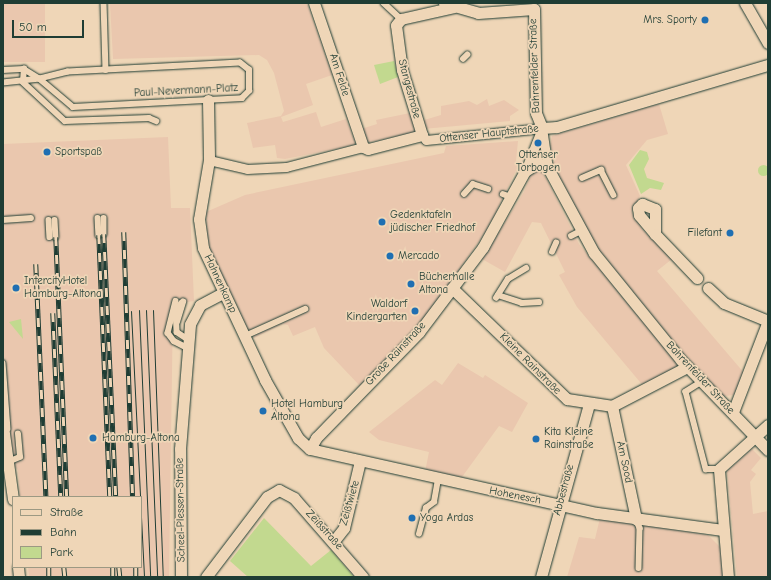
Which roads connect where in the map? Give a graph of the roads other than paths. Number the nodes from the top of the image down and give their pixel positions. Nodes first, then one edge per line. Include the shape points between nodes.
1 (104, 3) edge
2 (314, 3) edge
3 (384, 3) edge
4 (745, 3) edge
5 (449, 5) edge
6 (401, 19) junction
7 (768, 43) edge
8 (768, 65) edge
9 (24, 69) junction
10 (3, 70) edge
11 (106, 70) junction
12 (40, 79) junction
13 (23, 82) junction
14 (3, 83) edge
15 (208, 100) junction
16 (156, 121) dead end
17 (542, 128) junction
18 (422, 135) junction
19 (363, 147) junction
20 (209, 160) junction
21 (543, 165) junction
22 (525, 172) junction
23 (582, 178) dead end
24 (488, 189) dead end
25 (464, 194) dead end
26 (614, 195) dead end
27 (31, 218) dead end
28 (101, 218) dead end
29 (3, 220) edge
30 (52, 220) dead end
31 (101, 234) dead end
32 (655, 234) dead end
33 (53, 237) dead end
34 (556, 243) dead end
35 (552, 252) dead end
36 (526, 268) dead end
37 (697, 278) dead end
38 (452, 288) junction
39 (708, 288) dead end
40 (223, 293) junction
41 (176, 301) dead end
42 (183, 302) dead end
43 (539, 302) dead end
44 (305, 309) dead end
45 (768, 321) edge
46 (245, 336) junction
47 (189, 344) junction
48 (3, 364) edge
49 (684, 364) junction
50 (702, 382) junction
51 (588, 404) junction
52 (612, 406) junction
53 (733, 412) junction
54 (768, 425) edge
55 (3, 426) edge
56 (18, 434) dead end
57 (755, 436) junction
58 (310, 449) junction
59 (768, 450) edge
60 (10, 461) junction
61 (360, 461) junction
62 (720, 469) junction
63 (438, 479) junction
64 (13, 496) edge
65 (560, 505) junction
66 (636, 518) junction
67 (723, 530) junction
68 (419, 534) dead end
69 (334, 542) junction
70 (639, 568) dead end
71 (181, 577) edge
72 (206, 577) edge
73 (363, 577) edge
74 (541, 577) edge
75 (728, 577) edge

1 - 11 lane
2 - 19 street, Am Felde
3 - 6 lane
4 - 7 street
5 - 6 street
5 - 17 street, Bahrenfelder Straße via 478,13 534,9 536,113
6 - 18 street, Stangestraße via 396,25 402,70
8 - 17 street, Ottenser Hauptstraße via 557,127
9 - 10 lane
9 - 12 lane, Paul-Nevermann-Platz
9 - 13 lane
11 - 12 lane, Paul-Nevermann-Platz via 68,72
11 - 15 lane, Paul-Nevermann-Platz via 240,63 248,67 246,96
12 - 13 lane, Paul-Nevermann-Platz
12 - 15 lane, Paul-Nevermann-Platz via 73,107
13 - 14 lane, Paul-Nevermann-Platz
13 - 16 lane via 65,121 149,118
15 - 20 street, Hahnenkamp
17 - 18 street, Ottenser Hauptstraße via 426,140
17 - 21 street, Bahrenfelder Straße
17 - 22 street, Große Rainstraße
18 - 19 street, Ottenser Hauptstraße
19 - 20 street, Ottenser Hauptstraße via 286,167 247,169
20 - 40 street, Hahnenkamp via 200,232 205,254
21 - 22 street, Große Rainstraße
21 - 49 street, Bahrenfelder Straße via 563,188 576,233
22 - 38 street, Große Rainstraße via 507,195 483,247
23 - 26 lane via 601,170
24 - 25 lane via 473,184
27 - 29 lane
28 - 31 lane
30 - 33 lane
32 - 37 street
34 - 35 lane
36 - 43 lane via 508,279 497,296 522,303
38 - 51 street, Kleine Rainstraße via 484,311 556,392 567,399
38 - 58 street, Große Rainstraße via 415,337 316,438
39 - 45 street via 724,303
40 - 46 street, Hahnenkamp
40 - 47 street, Scheel-Plessen-Straße via 196,309
41 - 47 lane via 168,333 177,342
42 - 47 lane via 181,318 177,322 178,335
44 - 46 lane
45 - 53 street
46 - 58 street, Hahnenkamp via 298,438
47 - 71 street, Scheel-Plessen-Straße via 180,449
48 - 60 lane
49 - 50 street, Bahrenfelder Straße
49 - 52 street
50 - 53 street, Bahrenfelder Straße
50 - 62 lane via 686,392 706,469
51 - 52 street, Kleine Rainstraße
51 - 65 street, Abbestraße
52 - 66 street, Am Sood
53 - 57 street, Bahrenfelder Straße
54 - 57 street
55 - 60 street
56 - 60 lane via 20,458
57 - 59 street, Bahrenfelder Straße
57 - 62 street
58 - 61 street, Hohenesch
60 - 64 street
61 - 63 street, Hohenesch
61 - 69 street, Zeißtwiete via 344,528
62 - 67 street
63 - 65 street, Hohenesch
63 - 68 lane via 434,502 426,508
65 - 66 street, Hohenesch
65 - 74 street, Abbestraße
66 - 67 street, Hohenesch
66 - 70 lane via 640,528
67 - 75 street
69 - 72 street, Zeißstraße via 289,493 279,490 267,497
69 - 73 street, Zeißstraße

